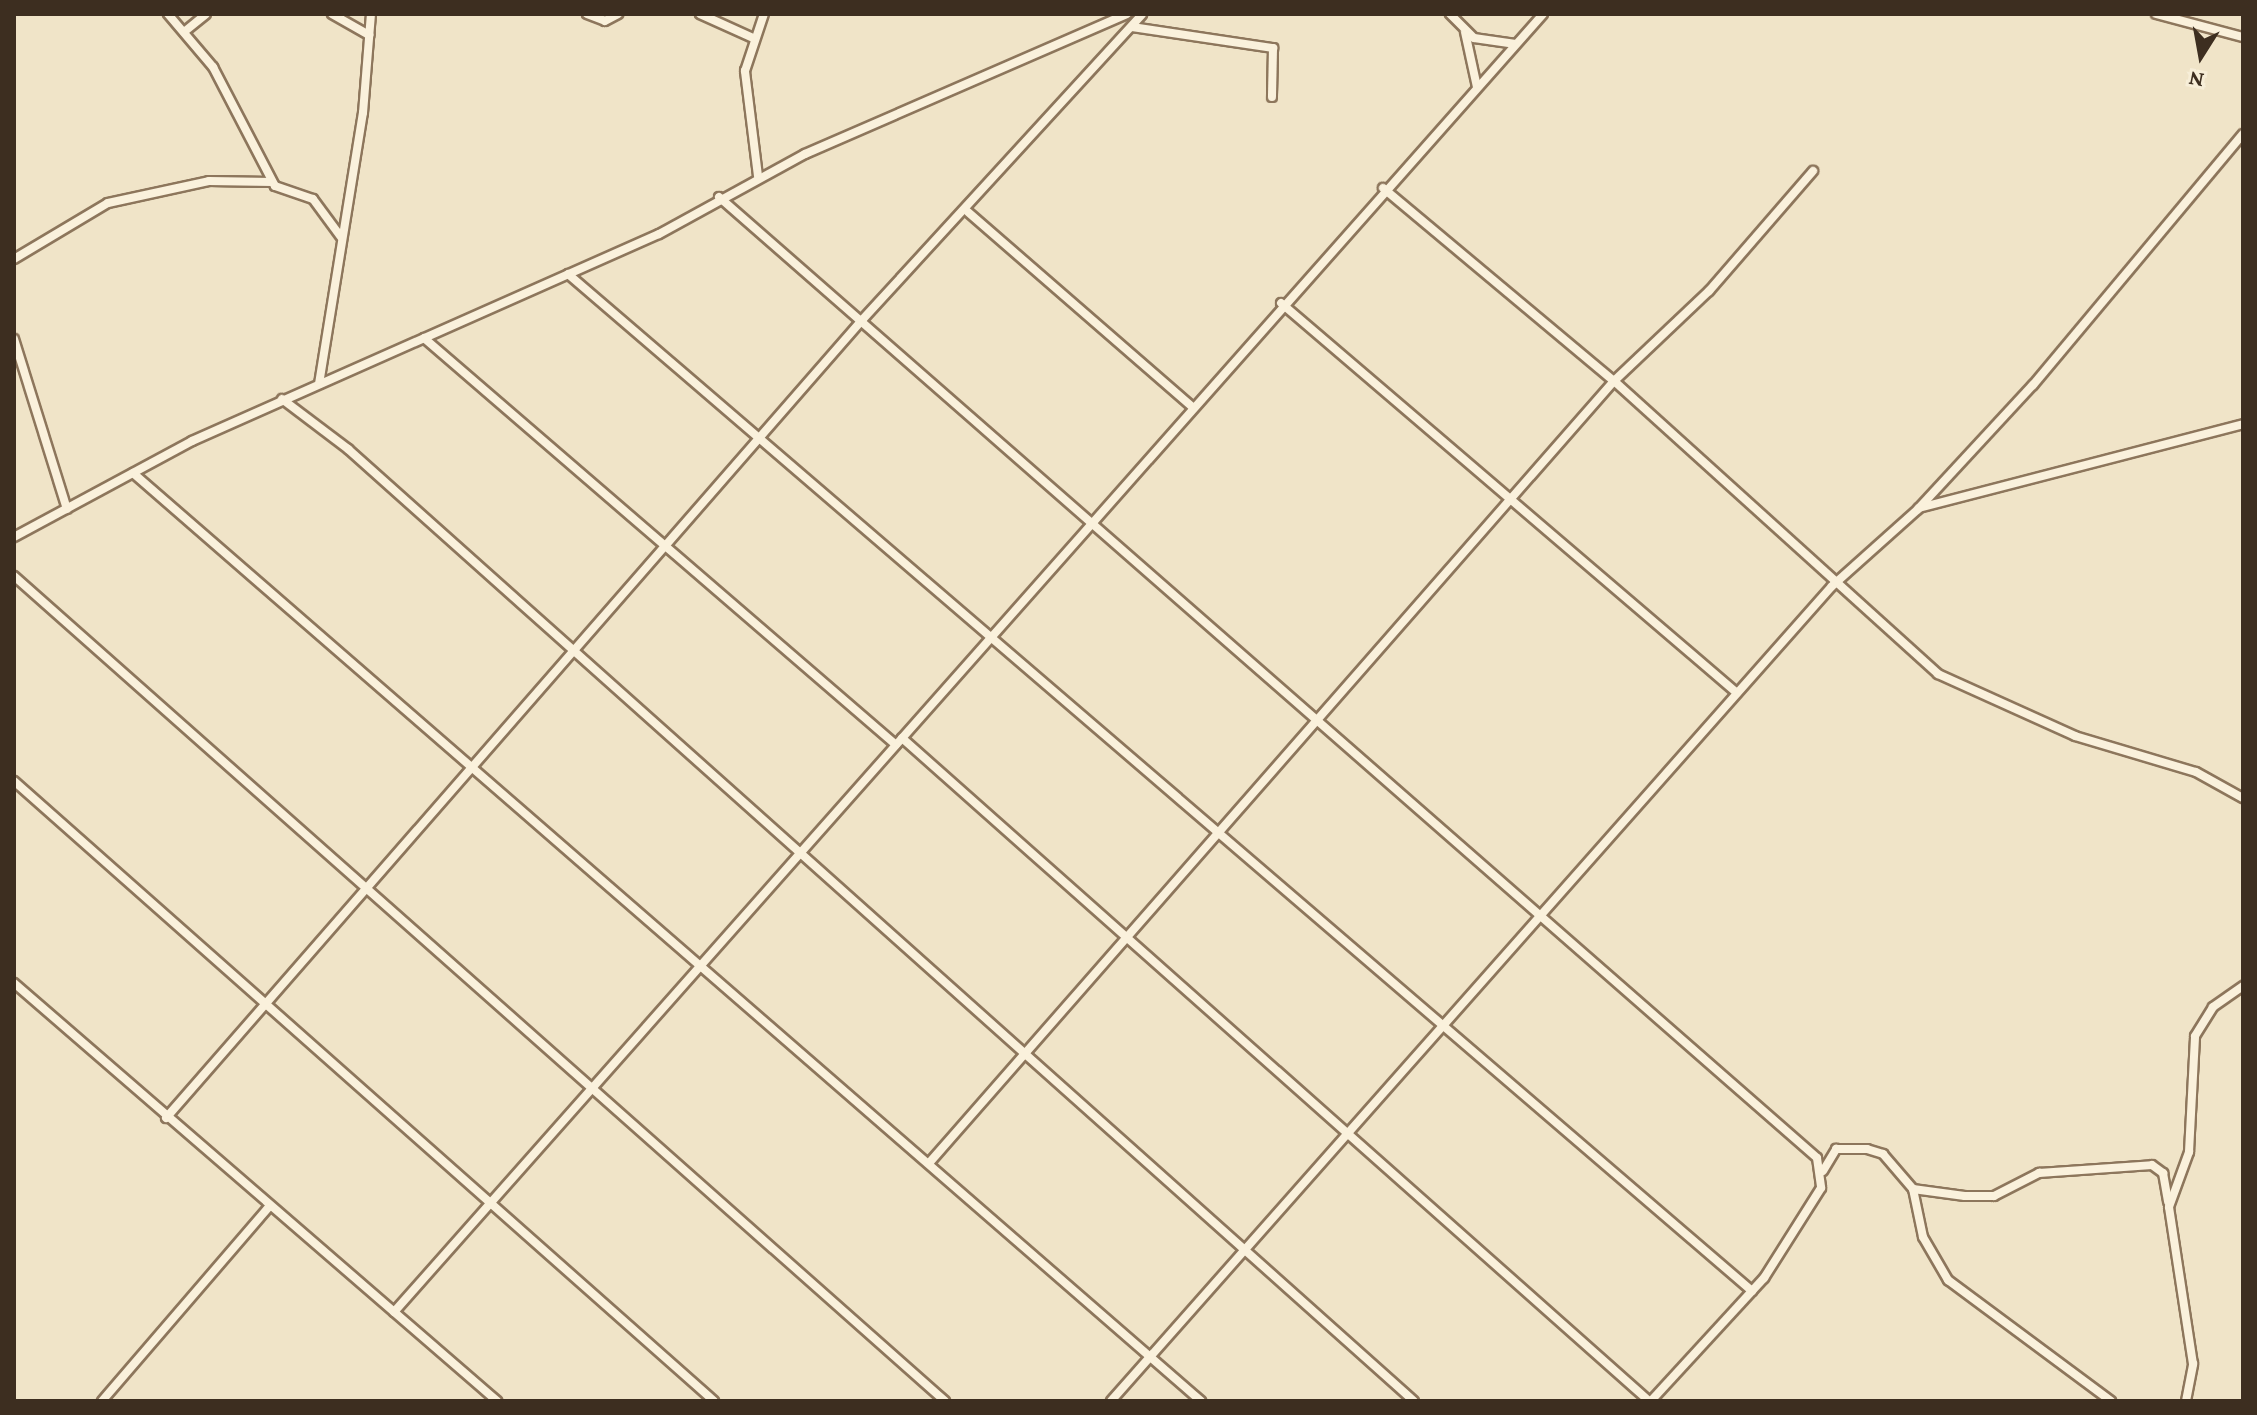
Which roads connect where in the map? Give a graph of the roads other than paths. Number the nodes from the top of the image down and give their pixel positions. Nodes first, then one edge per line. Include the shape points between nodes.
1 (168, 14) edge
2 (206, 14) edge
3 (332, 14) edge
4 (355, 14) edge
5 (371, 14) edge
6 (587, 14) edge
7 (618, 14) edge
8 (700, 14) edge
9 (764, 14) edge
10 (1127, 14) edge
11 (1142, 14) edge
12 (1450, 14) edge
13 (1543, 14) edge
14 (2156, 14) edge
15 (347, 21) junction
16 (1132, 27) junction
17 (184, 32) junction
18 (1465, 32) junction
19 (369, 35) junction
20 (2243, 37) edge
21 (753, 38) junction
22 (1516, 44) junction
23 (1477, 87) junction
24 (1272, 97) dead end
25 (2243, 134) edge
26 (1813, 171) dead end
27 (758, 176) junction
28 (272, 182) junction
29 (1383, 188) junction
30 (719, 197) junction
31 (968, 212) junction
32 (342, 237) junction
33 (14, 259) edge
34 (568, 274) junction
35 (1281, 303) junction
36 (863, 319) junction
37 (424, 338) junction
38 (14, 339) edge
39 (1614, 381) junction
40 (319, 384) junction
41 (282, 399) junction
42 (1192, 407) junction
43 (2243, 424) edge
44 (760, 436) junction
45 (133, 473) junction
46 (1511, 501) junction
47 (67, 509) junction
48 (1918, 509) junction
49 (1092, 521) junction
50 (14, 537) edge
51 (665, 546) junction
52 (14, 576) edge
53 (1832, 586) junction
54 (994, 635) junction
55 (573, 656) junction
56 (1737, 693) junction
57 (1320, 720) junction
58 (899, 741) junction
59 (473, 767) junction
60 (14, 781) edge
61 (2243, 798) edge
62 (1223, 833) junction
63 (797, 854) junction
64 (367, 891) junction
65 (1542, 913) junction
66 (1127, 938) junction
67 (702, 966) junction
68 (15, 985) edge
69 (2243, 986) edge
70 (269, 1000) junction
71 (1443, 1031) junction
72 (1025, 1055) junction
73 (590, 1089) junction
74 (166, 1118) junction
75 (1343, 1135) junction
76 (930, 1162) junction
77 (1823, 1171) junction
78 (1913, 1189) junction
79 (495, 1203) junction
80 (2169, 1207) junction
81 (268, 1208) junction
82 (1247, 1250) junction
83 (1752, 1291) junction
84 (394, 1312) junction
85 (1151, 1356) junction
86 (102, 1401) edge
87 (497, 1401) edge
88 (714, 1401) edge
89 (945, 1401) edge
90 (1111, 1401) edge
91 (1201, 1401) edge
92 (1414, 1401) edge
93 (1650, 1401) edge
94 (2111, 1401) edge
95 (2186, 1401) edge

1 - 17 street
2 - 17 street
3 - 15 street
4 - 15 street
5 - 19 street
6 - 7 street via 605,21
8 - 21 street
9 - 21 street
10 - 27 street
11 - 16 street
12 - 18 street
13 - 22 street
14 - 20 street
15 - 19 street
16 - 24 street via 1273,48
16 - 31 street
17 - 28 street via 245,121
18 - 22 street
18 - 23 street
19 - 32 street
21 - 27 street via 745,71
22 - 23 street
23 - 29 street
25 - 48 street via 2123,281
26 - 39 street via 1709,291
27 - 30 street
28 - 32 street via 313,199
28 - 33 street via 209,181 108,203
29 - 35 street
29 - 39 street
30 - 34 street via 659,234
30 - 36 street
31 - 36 street
31 - 42 street
32 - 40 street
34 - 37 street
34 - 44 street
35 - 42 street
35 - 46 street
36 - 44 street
36 - 49 street
37 - 40 street
37 - 51 street
38 - 47 street
39 - 46 street
39 - 53 street
40 - 41 street
41 - 45 street
41 - 55 street via 348,449
42 - 49 street
43 - 48 street
44 - 51 street
44 - 54 street
45 - 47 street
45 - 59 street
46 - 56 street
46 - 57 street
47 - 50 street
48 - 53 street
49 - 54 street
49 - 57 street
51 - 55 street
51 - 58 street
52 - 64 street
53 - 56 street
53 - 61 street via 1946,678 2075,736 2196,772
54 - 58 street
54 - 62 street
55 - 59 street
55 - 63 street
56 - 65 street
57 - 62 street
57 - 65 street
58 - 63 street
58 - 66 street
59 - 64 street
59 - 67 street
60 - 70 street
62 - 66 street
62 - 71 street
63 - 67 street
63 - 72 street
64 - 70 street
64 - 73 street
65 - 71 street
65 - 77 street
66 - 72 street
66 - 75 street
67 - 73 street
67 - 76 street
68 - 74 street
69 - 80 street via 2213,1007 2195,1036 2189,1152
70 - 74 street
70 - 79 street
71 - 75 street
71 - 83 street
72 - 76 street
72 - 82 street
73 - 79 street
73 - 89 street
74 - 81 street
75 - 82 street
75 - 93 street
76 - 85 street
77 - 78 street via 1836,1149 1867,1149 1883,1154
77 - 83 street via 1821,1188
78 - 80 street via 1994,1196 2039,1173 2152,1165 2163,1173
78 - 94 street via 1923,1237 1948,1280
79 - 84 street
79 - 88 street
80 - 95 street via 2193,1364
81 - 84 street
81 - 86 street
82 - 85 street
82 - 92 street
83 - 93 street
84 - 87 street
85 - 90 street
85 - 91 street

